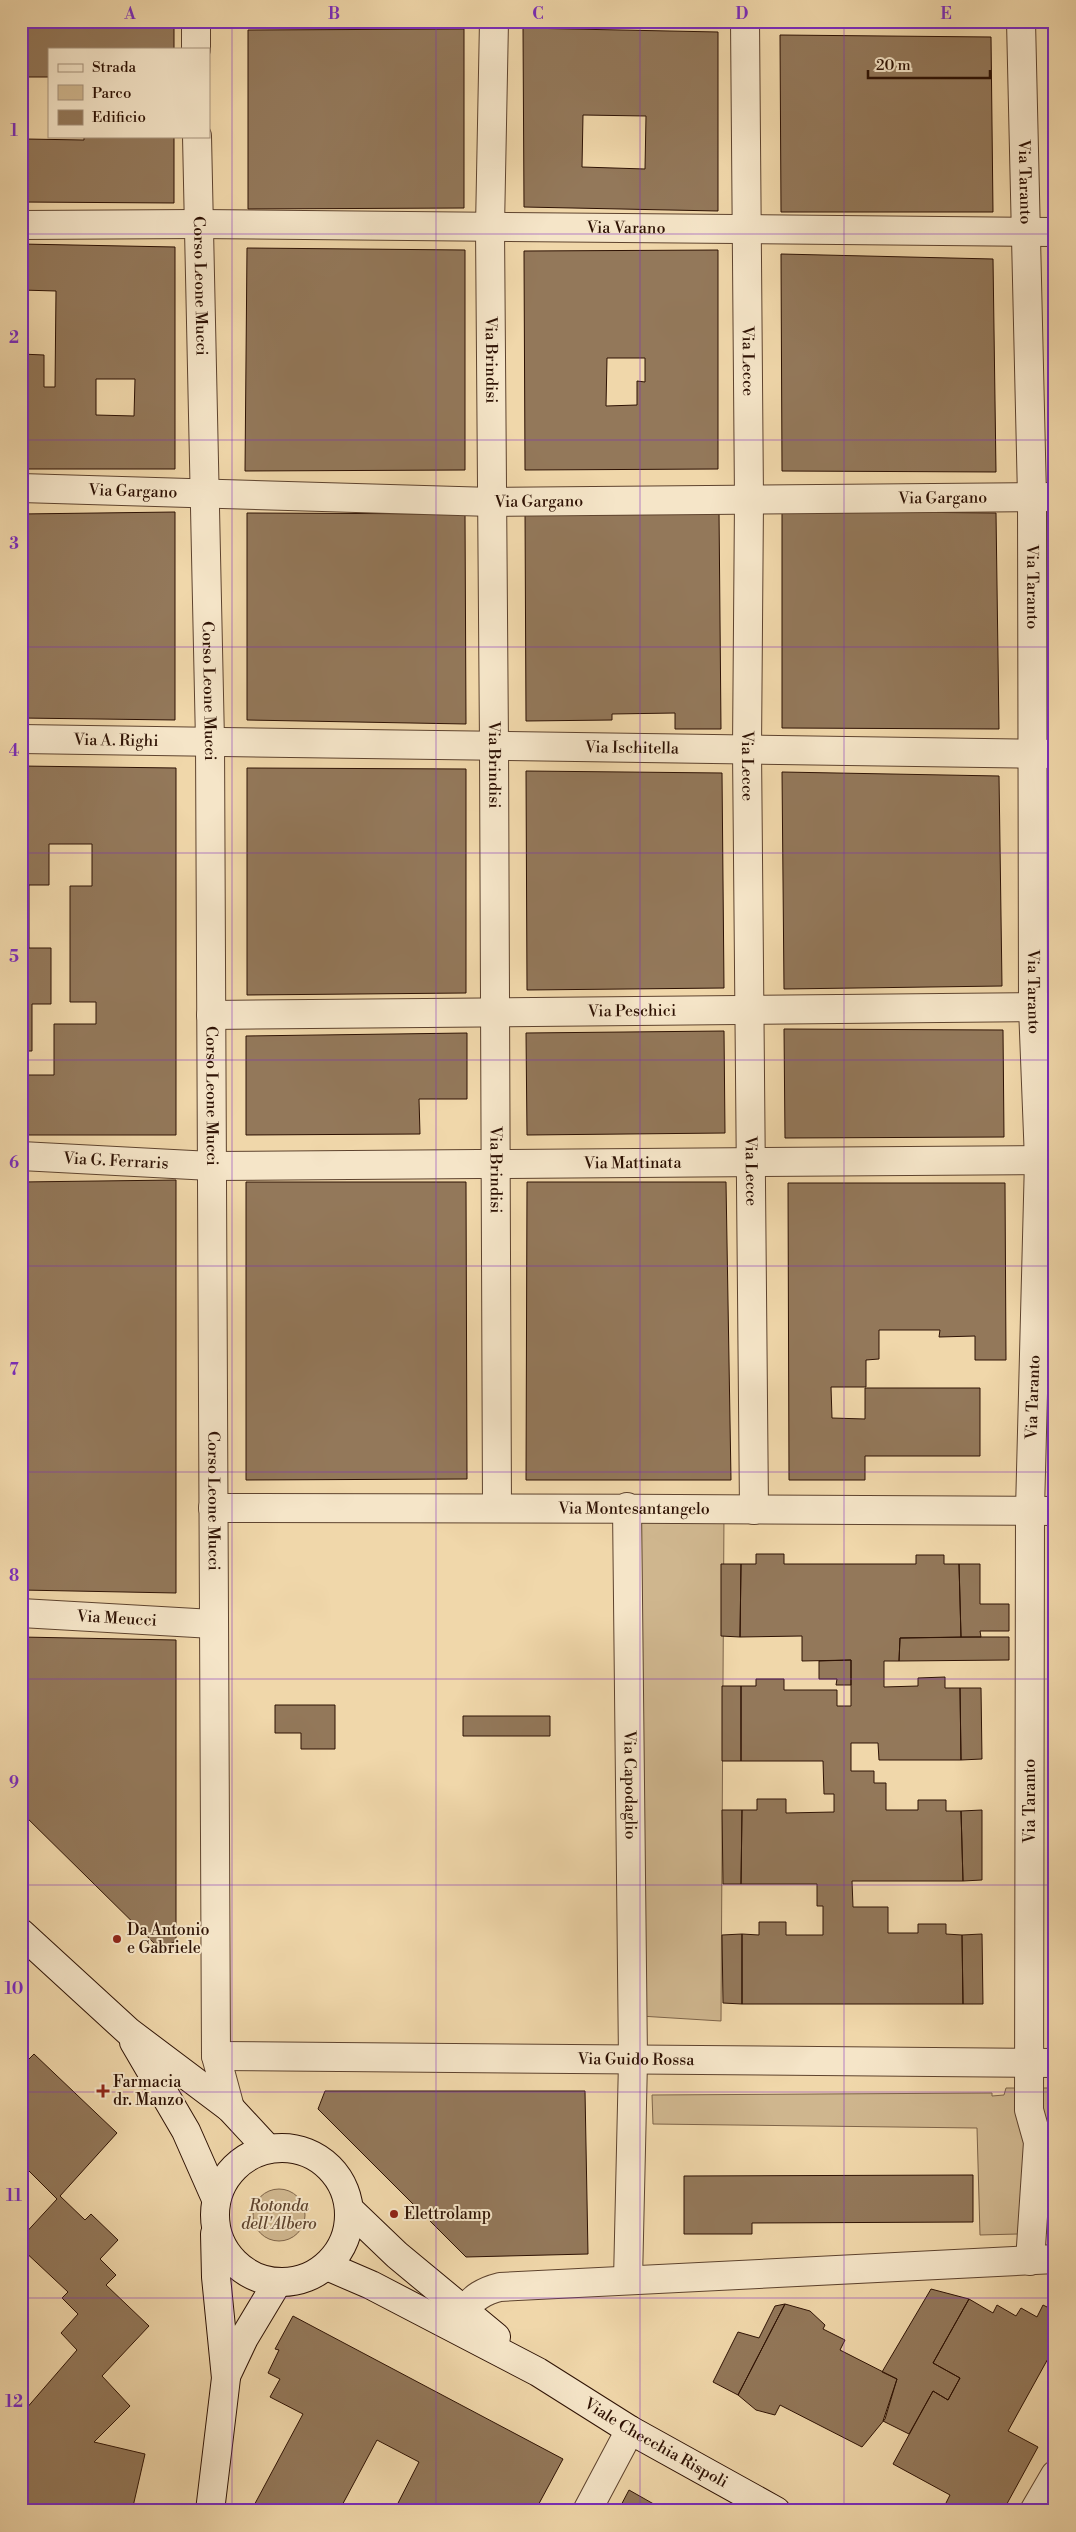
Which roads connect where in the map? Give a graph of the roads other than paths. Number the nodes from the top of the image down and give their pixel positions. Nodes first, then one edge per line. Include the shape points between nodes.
1 (196, 21) edge
2 (494, 21) edge
3 (744, 21) edge
4 (1021, 21) edge
5 (196, 48) edge
6 (197, 138) edge
7 (197, 224) junction
8 (21, 225) edge
9 (490, 227) junction
10 (746, 230) junction
11 (1027, 232) junction
12 (1055, 232) edge
13 (21, 488) edge
14 (206, 493) junction
15 (1044, 497) edge
16 (749, 500) junction
17 (492, 502) junction
18 (21, 739) edge
19 (210, 741) junction
20 (494, 745) junction
21 (747, 749) junction
22 (1044, 754) edge
23 (1044, 1007) edge
24 (751, 1010) junction
25 (495, 1013) junction
26 (211, 1015) junction
27 (21, 1156) edge
28 (1047, 1160) edge
29 (750, 1162) junction
30 (494, 1164) junction
31 (211, 1166) junction
32 (627, 1507) junction
33 (213, 1508) junction
34 (497, 1508) junction
35 (754, 1510) junction
36 (1042, 1510) edge
37 (21, 1613) edge
38 (213, 1624) junction
39 (21, 1932) edge
40 (129, 2032) junction
41 (216, 2056) junction
42 (633, 2061) junction
43 (1043, 2063) edge
44 (230, 2108) junction
45 (268, 2149) junction
46 (216, 2199) junction
47 (350, 2210) junction
48 (215, 2228) junction
49 (1042, 2260) edge
50 (327, 2266) junction
51 (628, 2280) junction
52 (277, 2283) junction
53 (464, 2311) junction
54 (538, 2372) junction
55 (226, 2378) junction
56 (630, 2430) junction
57 (1055, 2474) edge
58 (210, 2511) edge
59 (587, 2511) edge
60 (776, 2511) edge
61 (1034, 2511) edge

1 - 5 street
2 - 9 street, Via Brindisi
3 - 10 street, Via Lecce
4 - 11 street, Via Taranto
6 - 7 street, Corso Leone Mucci
7 - 8 street, Via Varano
7 - 9 street, Via Varano
7 - 14 street, Corso Leone Mucci
9 - 10 street, Via Varano
9 - 17 street, Via Brindisi
10 - 11 street, Via Varano
10 - 16 street, Via Lecce
11 - 12 street, Via Varano
11 - 15 street, Via Taranto
13 - 14 street, Via Gargano
14 - 17 street, Via Gargano
14 - 19 street, Corso Leone Mucci
15 - 16 street, Via Gargano
15 - 22 street, Via Taranto
16 - 17 street, Via Gargano
16 - 21 street, Via Lecce
17 - 20 street, Via Brindisi
18 - 19 street, Via A. Righi
19 - 20 street, Via Ischitella
19 - 26 street, Corso Leone Mucci
20 - 21 street, Via Ischitella
20 - 25 street, Via Brindisi
21 - 22 street, Via Ischitella
21 - 24 street, Via Lecce
22 - 23 street, Via Taranto
23 - 24 street, Via Peschici
23 - 28 street, Via Taranto
24 - 25 street, Via Peschici
24 - 29 street, Via Lecce
25 - 26 street, Via Peschici
25 - 30 street, Via Brindisi
26 - 31 street, Corso Leone Mucci
27 - 31 street, Via G. Ferraris
28 - 29 street, Via Mattinata
28 - 36 street, Via Taranto
29 - 30 street, Via Mattinata
29 - 35 street, Via Lecce
30 - 31 street, Via Mattinata
30 - 34 street, Via Brindisi
31 - 33 street, Corso Leone Mucci
32 - 34 street, Via Montesantangelo
32 - 35 street, Via Montesantangelo
32 - 42 street, Via Capodaglio
33 - 34 street, Via Montesantangelo
33 - 38 street, Corso Leone Mucci
35 - 36 street, Via Montesantangelo
36 - 43 street, Via Taranto
37 - 38 street, Via Meucci
38 - 41 street, Corso Leone Mucci
39 - 40 street, Viale Checchia Rispoli
40 - 44 street, Viale Checchia Rispoli
40 - 46 street, Viale Checchia Rispoli via 186,2131
41 - 42 street, Via Guido Rossa
41 - 44 street, Corso Leone Mucci
42 - 43 street, Via Guido Rossa
42 - 51 street, Via Capodaglio
43 - 49 street, Via Taranto via 1029,2110 1038,2142
44 - 45 street, Viale Checchia Rispoli
45 - 46 street, Viale Checchia Rispoli via 250,2155 235,2167 223,2181
45 - 47 street, Viale Checchia Rispoli via 291,2148 312,2155 331,2169 344,2188
46 - 48 street, Viale Checchia Rispoli
47 - 50 street, Viale Checchia Rispoli via 348,2231 340,2250
47 - 53 street, Viale Checchia Rispoli via 397,2255
48 - 52 street, Viale Checchia Rispoli via 223,2249 237,2266 255,2278
48 - 55 street via 216,2277
49 - 51 street
50 - 52 street, Viale Checchia Rispoli via 295,2282
50 - 54 street, Viale Checchia Rispoli via 355,2277
51 - 53 street via 500,2287 472,2299
52 - 55 street via 244,2338
53 - 54 street, Viale Checchia Rispoli
54 - 56 street, Viale Checchia Rispoli
55 - 58 street
56 - 59 street
56 - 60 street, Viale Checchia Rispoli
57 - 61 street

